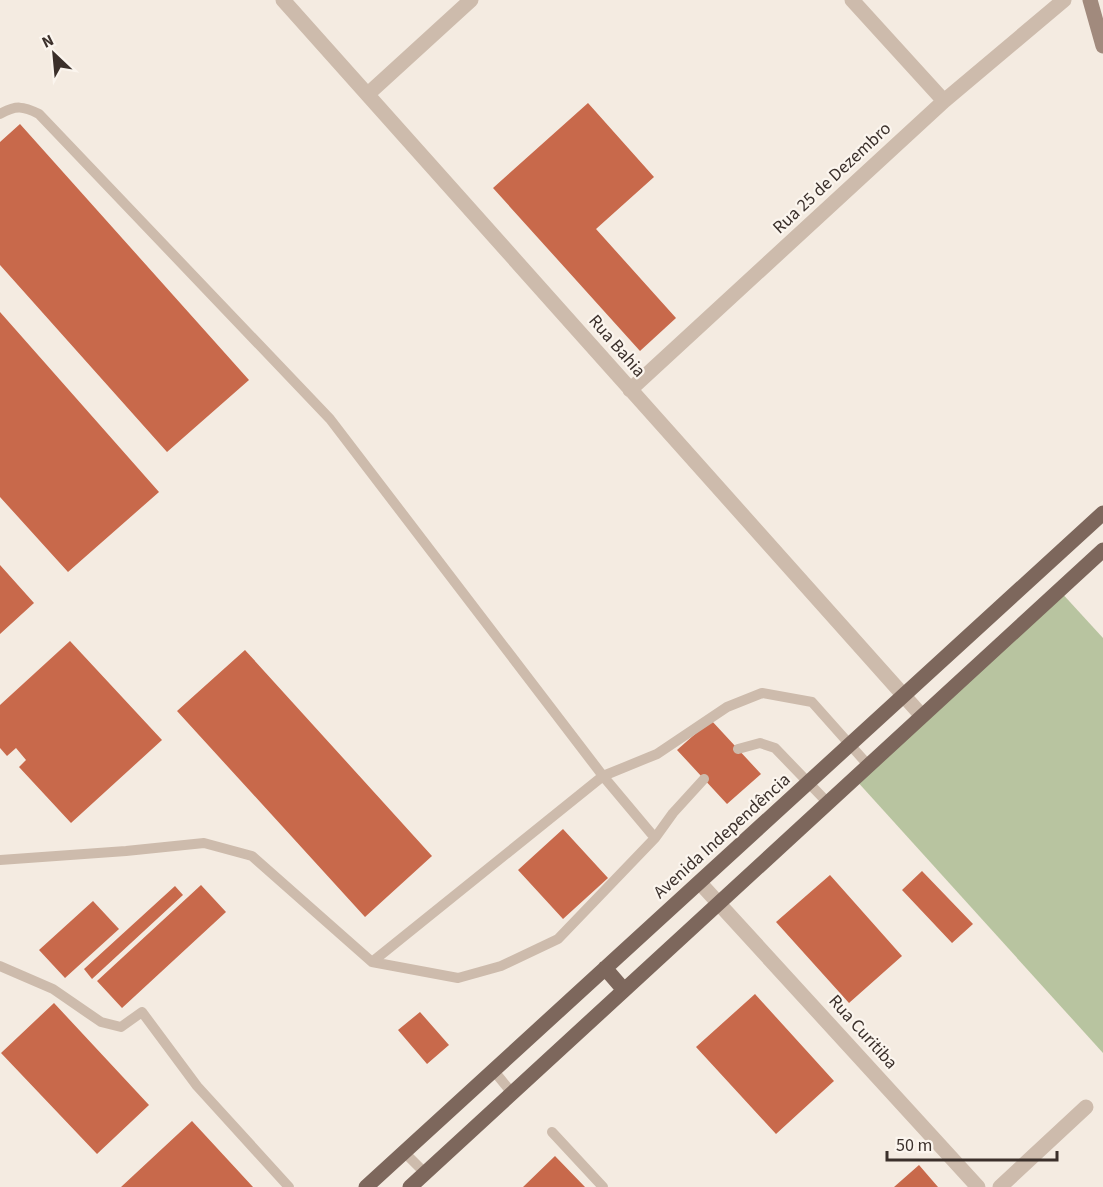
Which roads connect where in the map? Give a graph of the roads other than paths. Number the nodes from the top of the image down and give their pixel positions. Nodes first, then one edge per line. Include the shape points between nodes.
1 (283, 0) edge
2 (471, 0) edge
3 (852, 0) edge
4 (1064, 0) edge
5 (1090, 0) edge
6 (1103, 46) edge
7 (368, 94) junction
8 (944, 101) junction
9 (0, 114) edge
10 (630, 390) junction
11 (1103, 513) edge
12 (1103, 550) edge
13 (903, 695) junction
14 (922, 716) junction
15 (851, 744) junction
16 (738, 749) dead end
17 (869, 766) junction
18 (603, 776) junction
19 (704, 779) dead end
20 (809, 783) junction
21 (828, 803) junction
22 (655, 838) junction
23 (0, 860) edge
24 (700, 883) junction
25 (719, 902) junction
26 (372, 962) junction
27 (0, 966) edge
28 (605, 968) junction
29 (624, 990) junction
30 (494, 1071) junction
31 (512, 1093) junction
32 (1086, 1107) dead end
33 (552, 1132) dead end
34 (404, 1152) junction
35 (425, 1173) junction
36 (289, 1187) edge
37 (366, 1187) edge
38 (410, 1187) edge
39 (603, 1187) edge
40 (978, 1187) edge
41 (1000, 1187) edge

1 - 7 street, Rua Bahia
2 - 7 street
3 - 8 street
4 - 8 street, Rua 25 de Dezembro
5 - 6 street
7 - 10 street, Rua Bahia
8 - 10 street, Rua 25 de Dezembro
9 - 18 lane via 25,107 39,114 330,419
10 - 13 street, Rua Bahia
11 - 13 main road, Avenida Independência
12 - 14 main road
13 - 14 street, Rua Bahia
13 - 15 main road, Avenida Independência
14 - 17 main road
15 - 17 lane
15 - 18 lane via 812,702 762,693 727,707 657,754
15 - 20 main road, Avenida Independência
16 - 20 lane via 760,743 776,748
17 - 21 main road
18 - 22 lane
18 - 26 lane
19 - 22 lane
20 - 21 lane
20 - 24 main road, Avenida Independência
21 - 25 main road
22 - 26 lane via 558,939 501,966 458,978
23 - 26 lane via 204,843 252,856
24 - 25 street, Rua Curitiba
24 - 28 main road, Avenida Independência
25 - 29 main road
25 - 40 street, Rua Curitiba
27 - 36 lane via 53,988 100,1023 121,1027 142,1012 197,1086
28 - 29 main road
28 - 30 main road, Avenida Independência
29 - 31 main road
30 - 31 lane
30 - 34 main road, Avenida Independência
31 - 35 main road
32 - 41 street
33 - 39 lane
34 - 35 lane
34 - 37 main road, Avenida Independência
35 - 38 main road

